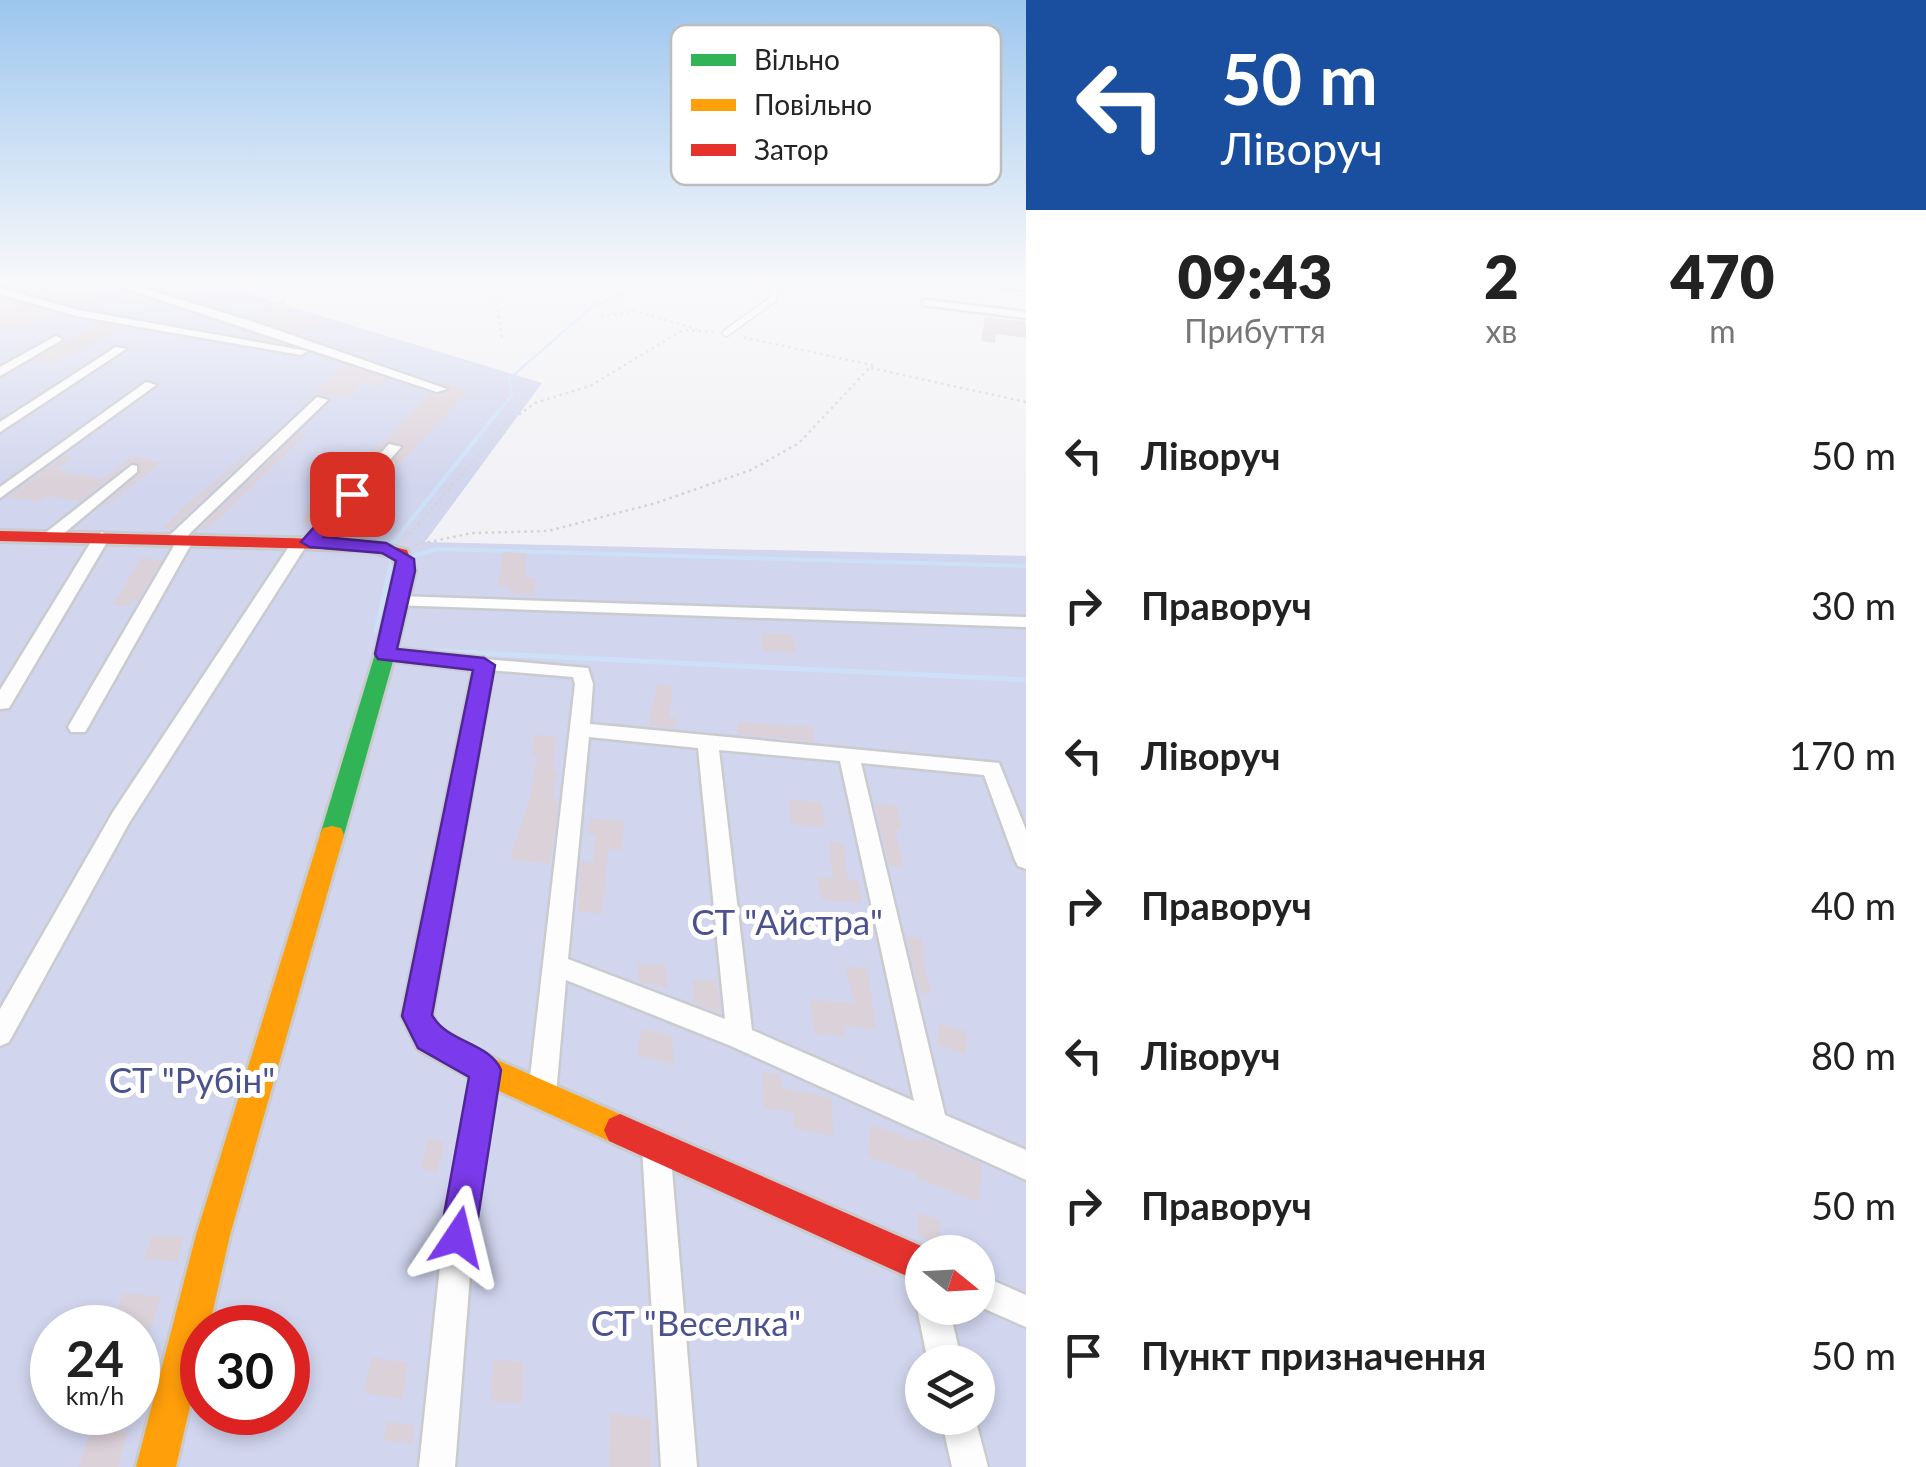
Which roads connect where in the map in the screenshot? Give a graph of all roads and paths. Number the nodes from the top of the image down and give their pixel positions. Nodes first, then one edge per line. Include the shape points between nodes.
1 (40, 348) edge
2 (283, 348) edge
3 (310, 348) edge
4 (321, 348) edge
5 (648, 348) edge
6 (800, 348) edge
7 (120, 349) dead end
8 (870, 368) junction
9 (0, 372) edge
10 (150, 385) dead end
11 (441, 389) dead end
12 (322, 400) dead end
13 (1026, 402) edge
14 (0, 428) edge
15 (394, 447) dead end
16 (132, 470) dead end
17 (0, 494) edge
18 (0, 536) edge
19 (50, 537) junction
20 (102, 537) junction
21 (180, 539) junction
22 (305, 542) junction
23 (398, 552) junction
24 (398, 602) junction
25 (1026, 622) edge
26 (385, 654) junction
27 (484, 665) junction
28 (2, 703) edge
29 (78, 727) dead end
30 (582, 730) junction
31 (708, 742) junction
32 (850, 755) junction
33 (1026, 860) edge
34 (558, 966) junction
35 (0, 1034) edge
36 (740, 1037) junction
37 (486, 1070) junction
38 (542, 1095) junction
39 (934, 1123) junction
40 (656, 1146) junction
41 (1026, 1165) edge
42 (905, 1257) edge
43 (995, 1297) edge
44 (1026, 1311) edge
45 (962, 1435) edge
46 (156, 1467) edge
47 (437, 1467) edge
48 (679, 1467) edge
49 (970, 1467) edge

1 - 9 street
2 - 3 street
4 - 11 street
5 - 23 path via 590,386 535,403 506,424
6 - 8 path
7 - 14 street
8 - 13 path
8 - 23 path via 798,443 751,470 548,531 472,532
10 - 17 street
12 - 21 street
15 - 22 street
16 - 19 street
18 - 19 street
19 - 20 street
20 - 21 street
20 - 28 street
21 - 22 street
21 - 29 street
22 - 23 street
22 - 35 street via 121,818
23 - 24 street via 406,565
24 - 25 street
24 - 26 street
26 - 27 street
26 - 46 street via 213,1235
27 - 30 street via 581,672
27 - 37 street via 417,1016 429,1038
30 - 31 street
30 - 34 street
31 - 32 street
31 - 36 street
32 - 33 street via 992,768
32 - 39 street
34 - 36 street
34 - 38 street
36 - 39 street
37 - 38 street
37 - 47 street via 458,1237
38 - 40 street
39 - 41 street
40 - 42 street
40 - 48 street
43 - 44 street
45 - 49 street

